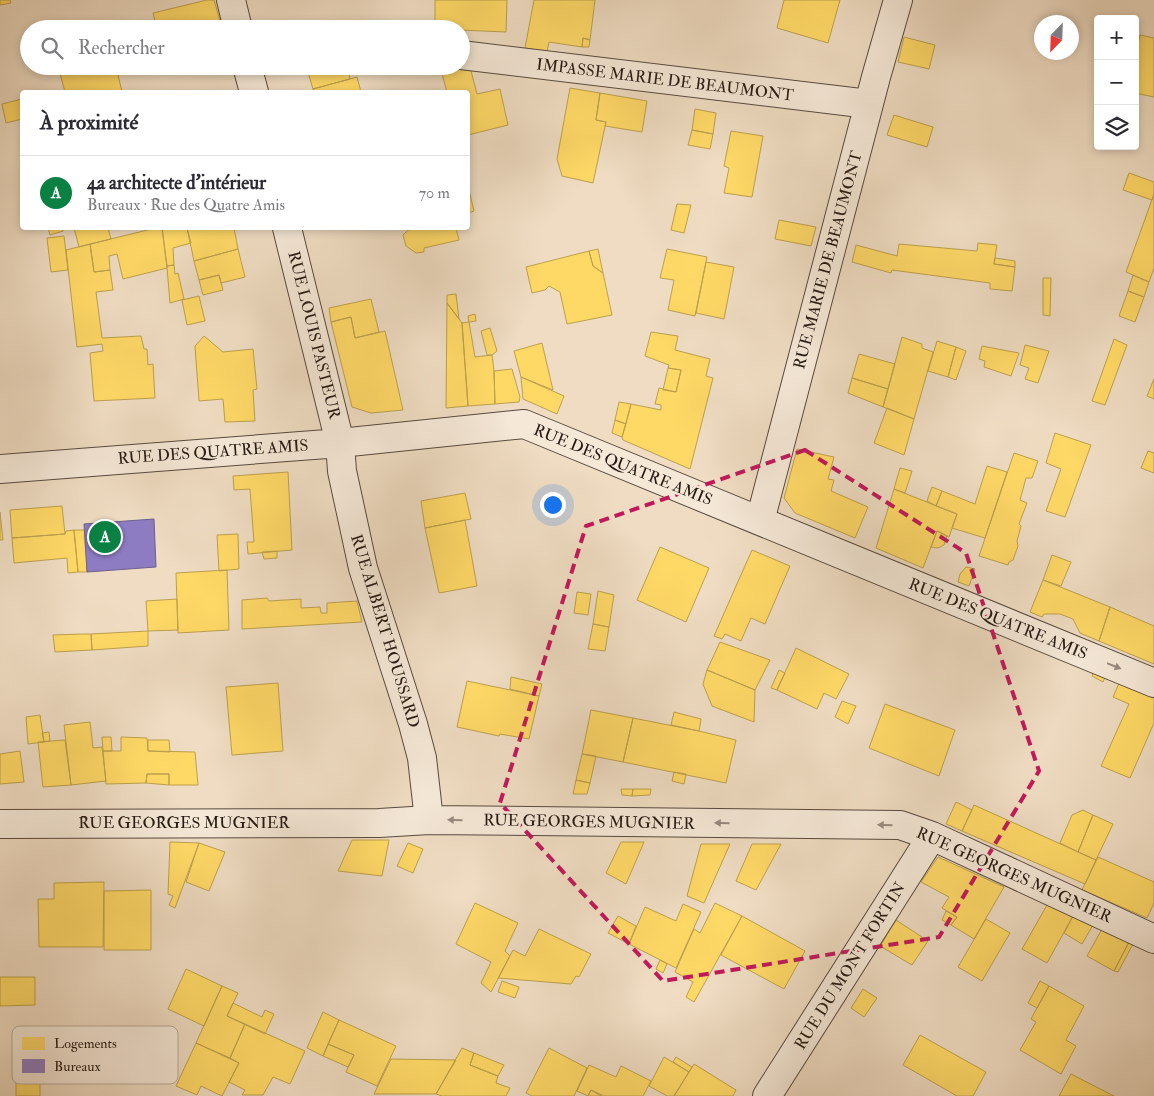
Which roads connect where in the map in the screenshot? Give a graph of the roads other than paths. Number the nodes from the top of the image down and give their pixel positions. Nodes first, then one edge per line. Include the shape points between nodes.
1 (231, 0) edge
2 (898, 0) edge
3 (236, 20) edge
4 (470, 56) edge
5 (249, 75) edge
6 (253, 90) edge
7 (869, 104) junction
8 (287, 230) edge
9 (340, 442) junction
10 (0, 469) edge
11 (760, 521) junction
12 (1154, 682) edge
13 (429, 820) junction
14 (0, 824) edge
15 (932, 836) junction
16 (1154, 939) edge
17 (767, 1096) edge

1 - 3 street
2 - 7 street, RUE MARIE DE BEAUMONT
4 - 7 street, IMPASSE MARIE DE BEAUMONT
5 - 6 street
7 - 11 street, RUE MARIE DE BEAUMONT
8 - 9 street, RUE LOUIS PASTEUR
9 - 10 street, RUE DES QUATRE AMIS
9 - 11 street, RUE DES QUATRE AMIS via 524,424
9 - 13 street, RUE ALBERT HOUSSARD via 342,471 362,568 413,724 422,758
11 -> 12 street, RUE DES QUATRE AMIS
13 - 14 street, RUE GEORGES MUGNIER via 379,823
15 -> 13 street, RUE GEORGES MUGNIER via 900,825
15 - 16 street, RUE GEORGES MUGNIER
15 - 17 street, RUE DU MONT FORTIN

